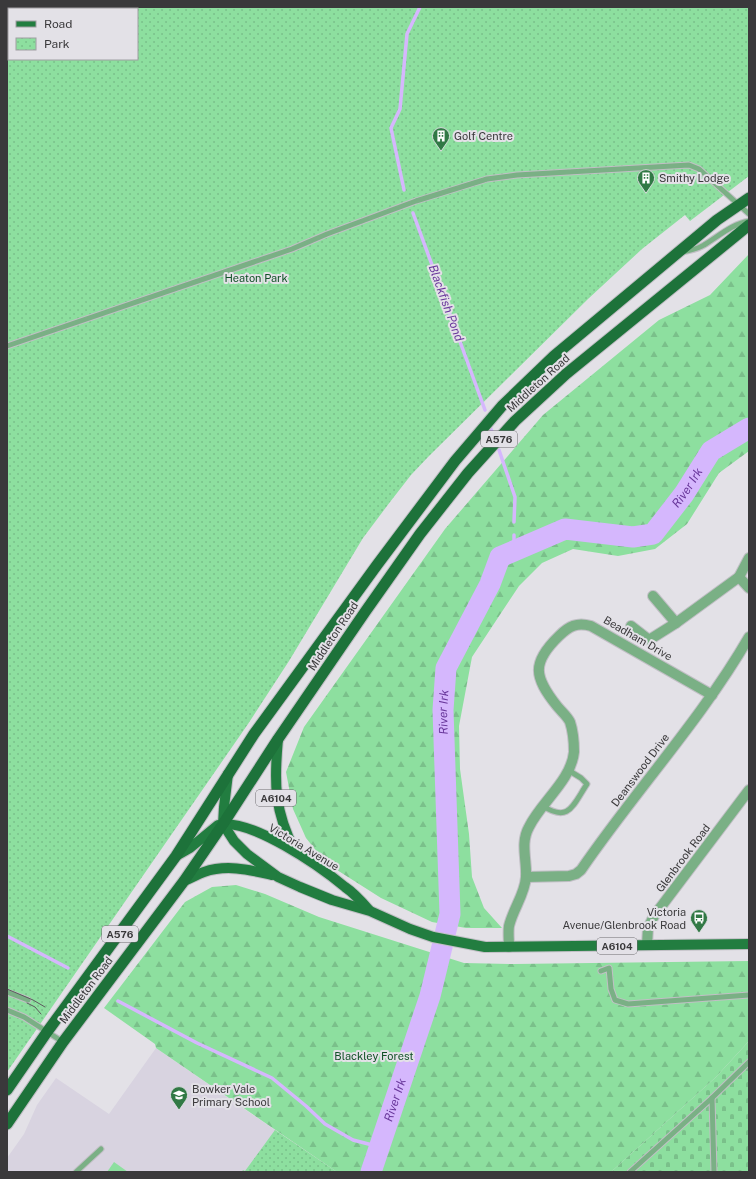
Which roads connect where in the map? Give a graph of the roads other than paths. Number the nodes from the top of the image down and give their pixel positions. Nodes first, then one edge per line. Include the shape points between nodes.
1 (749, 198) edge
2 (739, 205) junction
3 (749, 214) edge
4 (749, 221) edge
5 (749, 225) edge
6 (674, 255) junction
7 (7, 346) edge
8 (749, 558) edge
9 (739, 577) junction
10 (749, 588) edge
11 (653, 596) dead end
12 (676, 623) junction
13 (631, 626) dead end
14 (749, 637) edge
15 (712, 695) junction
16 (278, 739) junction
17 (568, 770) junction
18 (228, 774) junction
19 (749, 790) edge
20 (543, 806) junction
21 (223, 824) junction
22 (296, 853) junction
23 (176, 856) junction
24 (278, 877) junction
25 (526, 877) junction
26 (184, 880) junction
27 (370, 911) junction
28 (749, 944) edge
29 (647, 945) junction
30 (509, 947) junction
31 (601, 971) dead end
32 (7, 992) edge
33 (749, 995) edge
34 (28, 1000) dead end
35 (7, 1010) edge
36 (48, 1032) junction
37 (63, 1042) junction
38 (749, 1062) edge
39 (7, 1090) edge
40 (712, 1098) junction
41 (7, 1124) edge
42 (102, 1149) dead end
43 (76, 1172) edge
44 (630, 1172) edge
45 (714, 1172) edge

1 - 2 highway, Middleton Road / A576
2 - 3 lane
2 - 6 highway, Middleton Road / A576
2 - 7 lane via 699,169 689,165 487,179 416,201 292,249
4 - 6 lane via 725,231 703,246
5 - 16 highway, Middleton Road / A576 via 566,374 515,421 468,472 420,534
6 - 18 highway, Middleton Road / A576 via 554,356 502,406 418,509 254,734
8 - 9 street
9 - 10 street
9 - 12 street
11 - 12 street
12 - 13 street via 649,640
14 - 15 street, Deanswood Drive
15 - 17 street, Beadham Drive via 591,626 573,626 560,634 548,647 538,668 541,683 569,721 574,752
15 - 25 street, Deanswood Drive via 581,870 569,876
16 - 21 highway, Middleton Road / A576
16 - 22 main road, A6104 via 277,801 284,827
17 - 20 street, Beadham Drive
17 - 20 lane via 586,784 570,810 562,814
18 - 21 main road
18 - 23 highway, Middleton Road / A576
19 - 29 street, Glenbrook Road via 654,916 648,928
20 - 25 street, Beadham Drive via 525,836
21 - 22 main road, Victoria Avenue via 265,835
21 - 23 main road via 213,828 190,848
21 - 24 main road, Victoria Avenue via 246,854
21 - 26 highway, Middleton Road / A576
22 - 27 main road, Victoria Avenue via 347,887
23 - 36 highway, Middleton Road / A576
24 - 26 main road via 249,870 223,868
24 - 27 main road, Victoria Avenue via 332,900
25 - 30 street, Beadham Drive via 525,886 509,926
26 - 37 highway, Middleton Road / A576
27 - 30 main road, Victoria Avenue / A6104 via 433,937 485,947
28 - 29 main road, A6104
29 - 30 main road, A6104
31 - 33 lane via 609,968 615,1000 628,1004
32 - 34 lane
35 - 36 lane
36 - 37 lane
36 - 39 highway, Middleton Road / A576
37 - 41 highway, Middleton Road / A576
38 - 40 lane
40 - 44 lane
40 - 45 lane
42 - 43 lane

